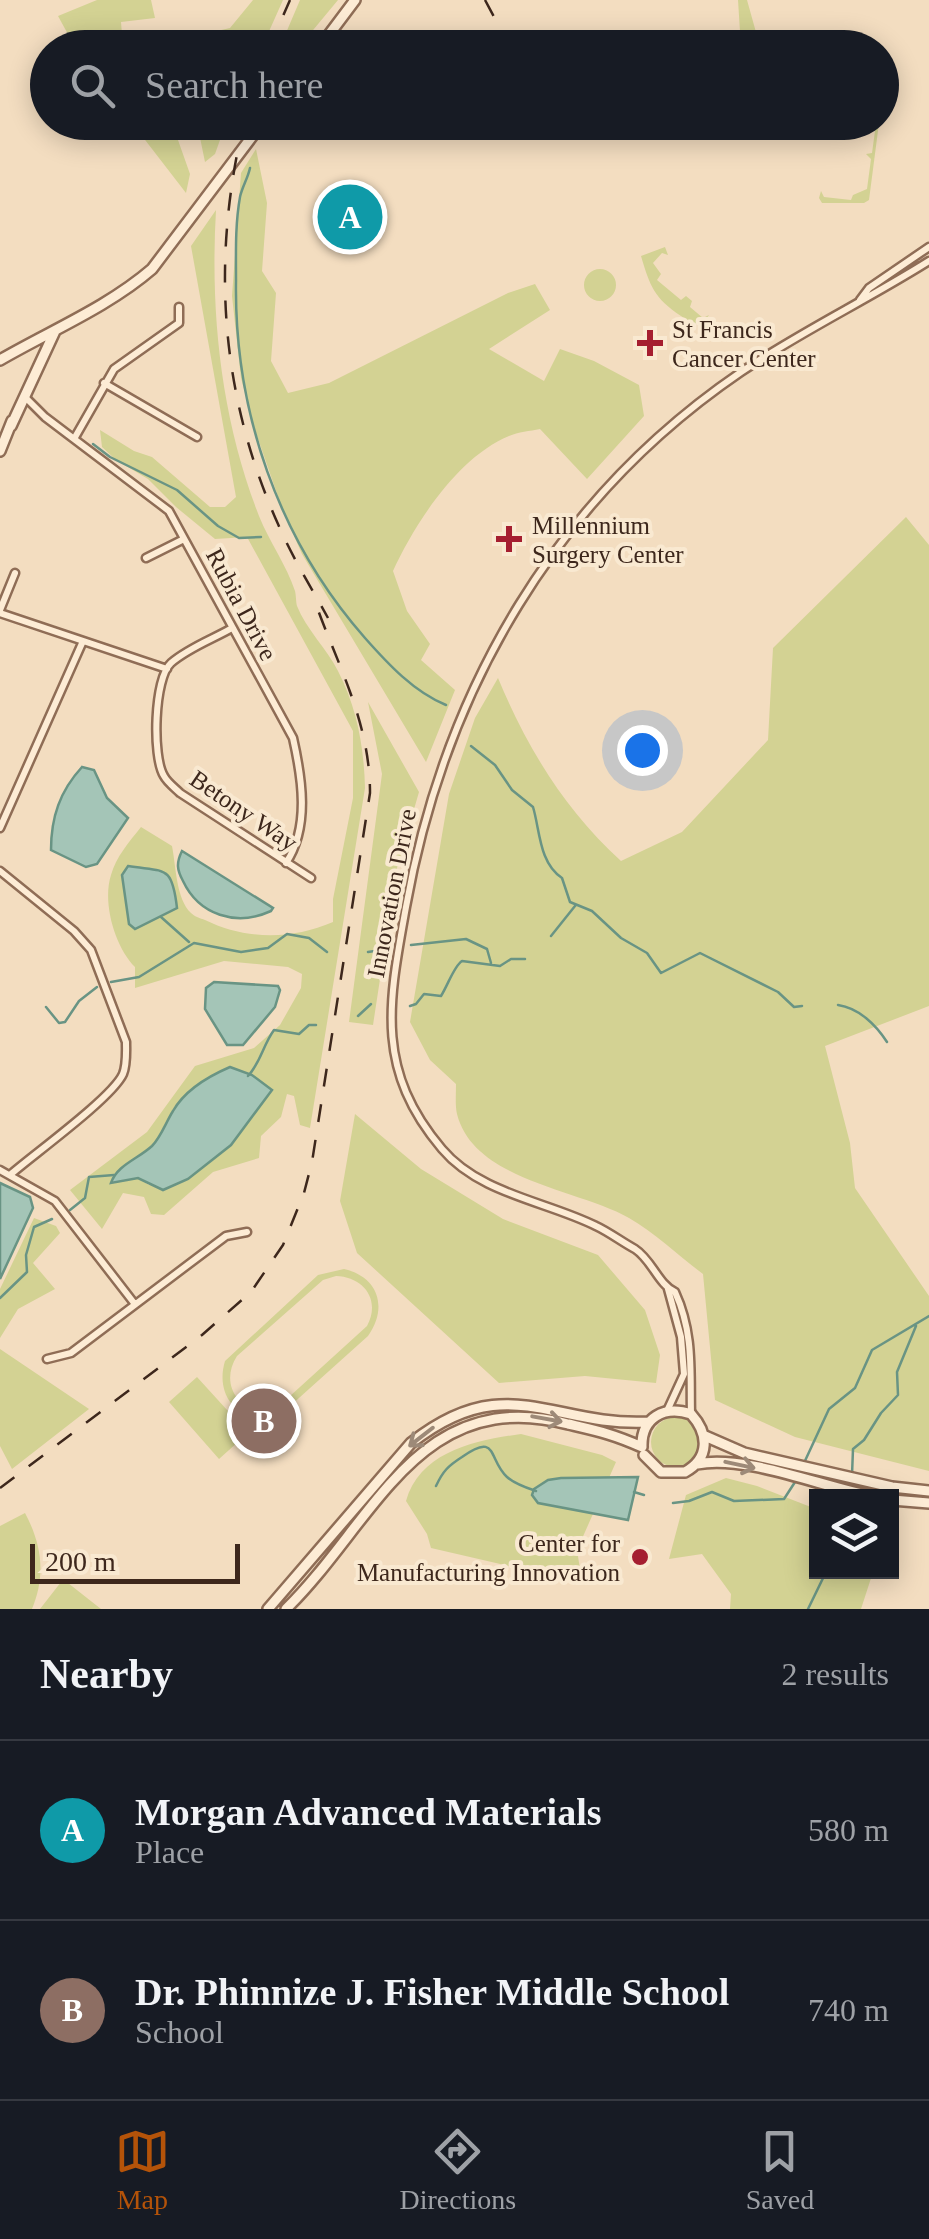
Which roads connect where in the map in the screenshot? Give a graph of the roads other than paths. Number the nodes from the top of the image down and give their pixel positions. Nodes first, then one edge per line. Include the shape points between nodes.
1 (355, 0) edge
2 (332, 30) edge
3 (250, 140) edge
4 (929, 247) edge
5 (929, 261) edge
6 (860, 300) junction
7 (180, 307) dead end
8 (55, 331) junction
9 (0, 360) edge
10 (104, 383) junction
11 (26, 395) junction
12 (20, 412) junction
13 (45, 418) junction
14 (11, 426) junction
15 (197, 437) dead end
16 (74, 439) junction
17 (0, 450) edge
18 (184, 538) junction
19 (146, 558) dead end
20 (15, 573) dead end
21 (0, 611) edge
22 (232, 628) junction
23 (82, 640) junction
24 (167, 669) junction
25 (0, 828) edge
26 (286, 863) junction
27 (0, 871) edge
28 (311, 878) dead end
29 (0, 1170) edge
30 (10, 1175) junction
31 (247, 1232) dead end
32 (668, 1289) junction
33 (134, 1303) junction
34 (47, 1359) dead end
35 (667, 1410) junction
36 (691, 1414) junction
37 (648, 1422) junction
38 (705, 1436) junction
39 (643, 1451) junction
40 (697, 1464) junction
41 (838, 1489) edge
42 (929, 1490) edge
43 (899, 1501) edge
44 (929, 1503) edge
45 (268, 1609) edge
46 (286, 1609) edge

1 - 2 street
3 - 8 street via 157,264
4 - 6 street, Innovation Drive
5 - 6 street, Innovation Drive
6 - 32 street, Innovation Drive via 743,371 653,440 545,562 456,723 417,843 389,1024 404,1087 422,1122 445,1153 486,1183 595,1225 641,1253
7 - 10 street via 179,323
8 - 9 street
8 - 11 street
10 - 15 street
10 - 16 street
11 - 12 street
11 - 13 street, Rubia Drive
11 - 14 street
12 - 13 street, Rubia Drive
12 - 14 street
13 - 16 street, Rubia Drive
14 - 17 street
16 - 18 street, Rubia Drive via 169,512
18 - 19 street
18 - 22 street, Rubia Drive
20 - 21 street
21 - 23 street
22 - 24 street
22 - 26 street, Rubia Drive via 293,738 301,808 295,850
23 - 24 street
23 - 25 street
24 - 26 street, Betony Way via 158,700 164,776
26 - 28 street, Betony Way
27 - 30 street via 91,950 126,1042 125,1069 112,1090
29 - 30 street
30 - 33 street via 55,1201
31 - 33 street via 226,1236
32 - 35 street, Innovation Drive via 684,1374
32 - 36 street, Innovation Drive via 682,1307 691,1340
33 - 34 street via 71,1353
35 - 36 street
35 - 37 street
36 - 38 street
37 - 39 street
37 -> 45 street via 525,1403 461,1413 411,1443
38 - 40 street
38 - 42 street via 787,1463
39 - 40 street via 653,1467 669,1474
46 -> 39 street via 384,1490 453,1430 511,1416 543,1417 615,1434
40 -> 41 street via 718,1460
43 - 44 street

